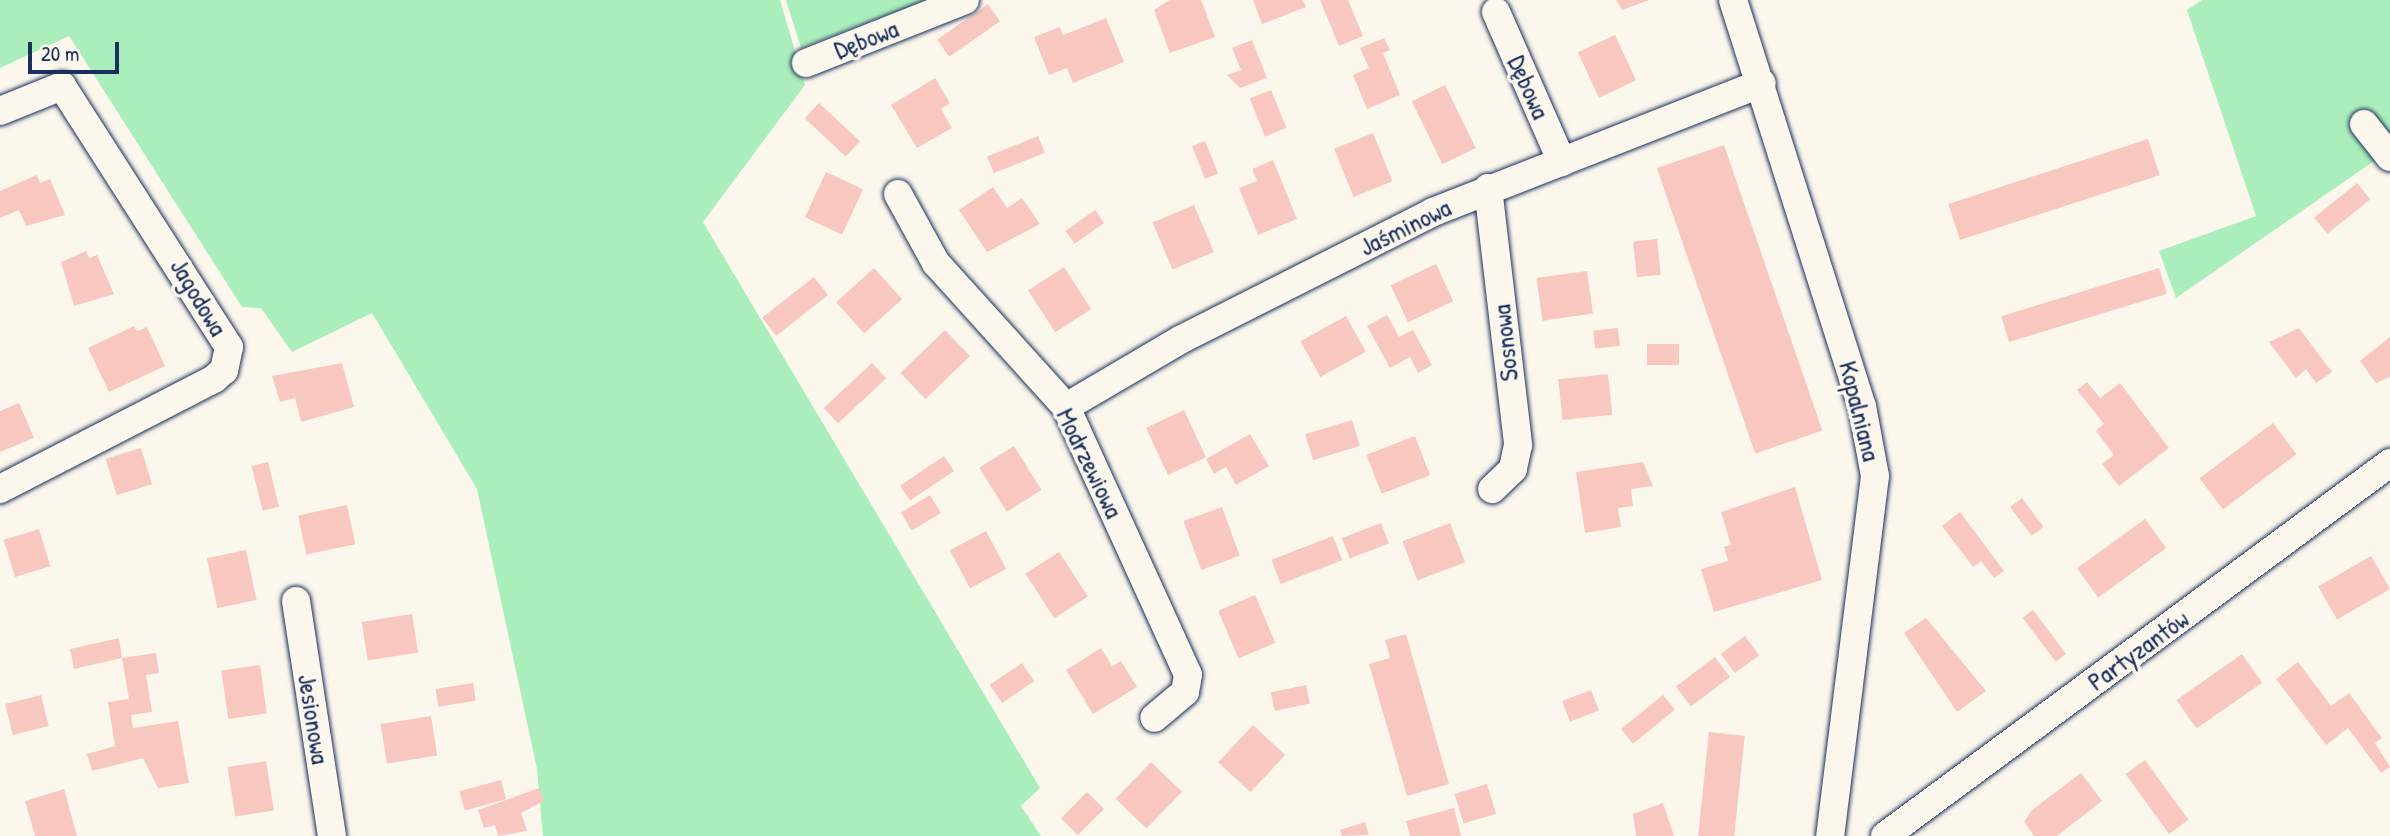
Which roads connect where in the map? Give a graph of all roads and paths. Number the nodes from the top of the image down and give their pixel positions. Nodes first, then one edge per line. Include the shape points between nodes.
1 (965, 0) edge
2 (1733, 0) edge
3 (1496, 12) dead end
4 (806, 63) dead end
5 (1762, 83) junction
6 (0, 111) edge
7 (2364, 124) dead end
8 (2390, 157) edge
9 (1562, 162) junction
10 (1488, 188) junction
11 (898, 194) dead end
12 (1066, 407) junction
13 (2390, 463) edge
14 (0, 489) edge
15 (1492, 489) dead end
16 (296, 601) dead end
17 (1154, 718) dead end
18 (332, 836) edge
19 (1830, 836) edge
20 (1885, 836) edge

1 - 4 street, Dębowa
2 - 5 street, Kopalniana
3 - 9 street, Dębowa
5 - 9 street, Jaśminowa
5 - 19 street, Kopalniana via 1862,406 1875,476
6 - 14 street, Jagodowa via 62,86 222,331 229,354 214,379
7 - 8 street
9 - 10 street, Jaśminowa
10 - 12 street, Jaśminowa via 1182,339
10 - 15 street, Sosnowa via 1518,444 1513,469
11 - 12 street, Modrzewiowa via 936,263
12 - 17 street, Modrzewiowa via 1188,675 1185,692
13 - 20 street, Partyzantów
16 - 18 street, Jesionowa

